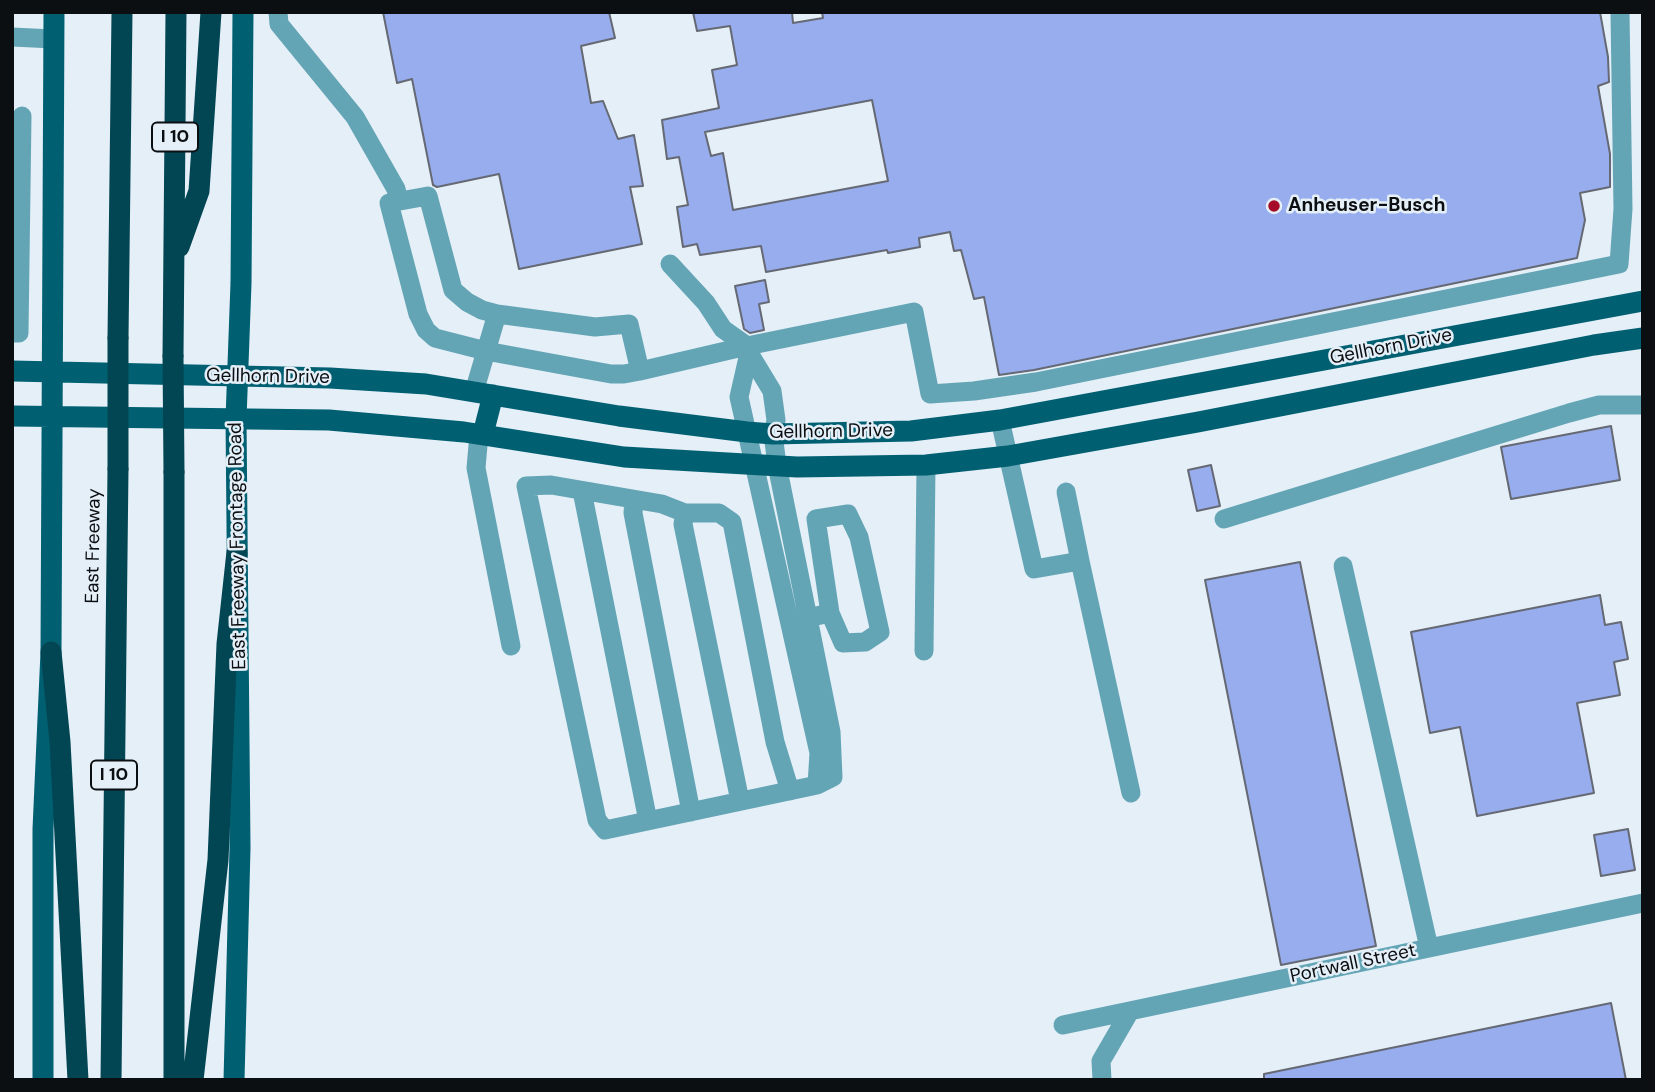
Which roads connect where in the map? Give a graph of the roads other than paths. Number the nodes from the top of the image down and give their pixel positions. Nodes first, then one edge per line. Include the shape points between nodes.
1 (54, 12) edge
2 (115, 12) edge
3 (122, 12) edge
4 (176, 12) edge
5 (211, 12) edge
6 (243, 12) edge
7 (278, 12) edge
8 (1620, 12) edge
9 (12, 37) edge
10 (54, 39) junction
11 (22, 116) dead end
12 (121, 138) junction
13 (399, 201) junction
14 (174, 262) junction
15 (670, 264) dead end
16 (1643, 301) edge
17 (497, 314) junction
18 (12, 333) edge
19 (1643, 338) edge
20 (1398, 345) junction
21 (748, 350) junction
22 (486, 351) junction
23 (12, 371) edge
24 (53, 371) junction
25 (640, 371) junction
26 (238, 377) junction
27 (1407, 381) junction
28 (1198, 385) junction
29 (484, 394) junction
30 (1643, 405) edge
31 (12, 416) edge
32 (52, 417) junction
33 (236, 419) junction
34 (1000, 420) junction
35 (1206, 420) junction
36 (747, 432) junction
37 (481, 434) junction
38 (773, 434) junction
39 (1008, 456) junction
40 (755, 465) junction
41 (777, 466) junction
42 (926, 466) junction
43 (582, 491) junction
44 (1066, 492) dead end
45 (634, 500) junction
46 (685, 513) junction
47 (1224, 519) dead end
48 (237, 552) junction
49 (1080, 561) junction
50 (1343, 566) dead end
51 (830, 613) junction
52 (808, 618) junction
53 (784, 623) junction
54 (511, 646) dead end
55 (924, 651) dead end
56 (51, 652) junction
57 (817, 785) junction
58 (790, 791) junction
59 (1131, 793) dead end
60 (740, 801) junction
61 (691, 812) junction
62 (648, 821) junction
63 (1643, 903) edge
64 (1429, 948) junction
65 (1130, 1011) junction
66 (1063, 1025) dead end
67 (43, 1080) edge
68 (78, 1080) edge
69 (111, 1080) edge
70 (174, 1080) edge
71 (193, 1080) edge
72 (234, 1080) edge
73 (1102, 1080) edge

1 - 10 main road
2 - 12 highway
3 - 12 highway, East Freeway / I 10
4 - 14 highway, I 10
5 - 14 highway via 200,191
6 - 26 main road, East Freeway Frontage Road
7 - 13 street via 279,24 355,117
8 - 21 street via 1623,209 1619,264 974,391 930,394 914,312
9 - 10 street
10 - 24 main road
11 - 18 street via 19,333
12 - 69 highway, East Freeway / I 10, bridge
13 - 17 street via 428,196 453,289 467,302
13 - 22 street via 389,203 426,330 435,338
14 - 70 highway, I 10, bridge
15 - 21 street via 723,329
16 - 20 main road, Gellhorn Drive
17 - 22 street
17 - 25 street via 596,327 629,324
19 - 27 main road, Gellhorn Drive
20 - 27 main road
20 - 28 main road, Gellhorn Drive
21 - 25 street
21 - 36 street via 739,397
21 - 38 street via 772,391
22 - 25 street via 611,374
22 - 29 street
23 - 24 main road, Gellhorn Drive
24 - 26 main road, Gellhorn Drive
24 - 32 main road
26 - 29 main road, Gellhorn Drive via 426,384
26 - 33 main road, East Freeway Frontage Road
27 - 35 main road, Gellhorn Drive
28 - 34 main road, Gellhorn Drive
28 - 35 main road
29 - 36 main road, Gellhorn Drive
29 - 37 main road
30 - 47 street via 1599,405 1569,413
31 - 32 main road, Gellhorn Drive
32 - 33 main road, Gellhorn Drive
32 - 56 main road
33 - 37 main road, Gellhorn Drive via 330,420
33 - 48 main road, East Freeway Frontage Road
34 - 38 main road, Gellhorn Drive via 911,432
34 - 39 street
35 - 39 main road, Gellhorn Drive
36 - 38 main road, Gellhorn Drive
36 - 40 street
37 - 40 main road, Gellhorn Drive via 624,457
37 - 54 street via 476,468
38 - 41 street
39 - 42 main road, Gellhorn Drive
39 - 49 street via 1034,569
40 - 41 main road, Gellhorn Drive
40 - 53 street
41 - 42 main road, Gellhorn Drive
41 - 52 street
42 - 55 street
43 - 45 street
43 - 62 street
43 - 62 street via 526,486 597,820 606,830
44 - 49 street
45 - 46 street
45 - 61 street
46 - 58 street via 719,513 732,522 775,742
46 - 60 street via 682,524
48 - 71 highway via 227,644 218,860
48 - 72 main road, East Freeway Frontage Road via 240,848
49 - 59 street
50 - 64 street
51 - 51 street via 816,519 848,514 859,537 880,632 866,642 843,643
51 - 52 street
52 - 53 street
52 - 57 street via 831,732 833,777
53 - 57 street via 819,753
56 - 67 main road via 43,829
56 - 68 highway
57 - 58 street
58 - 60 street
60 - 61 street
61 - 62 street
63 - 64 street, Portwall Street
64 - 65 street, Portwall Street
65 - 66 street, Portwall Street
65 - 73 street via 1101,1061

